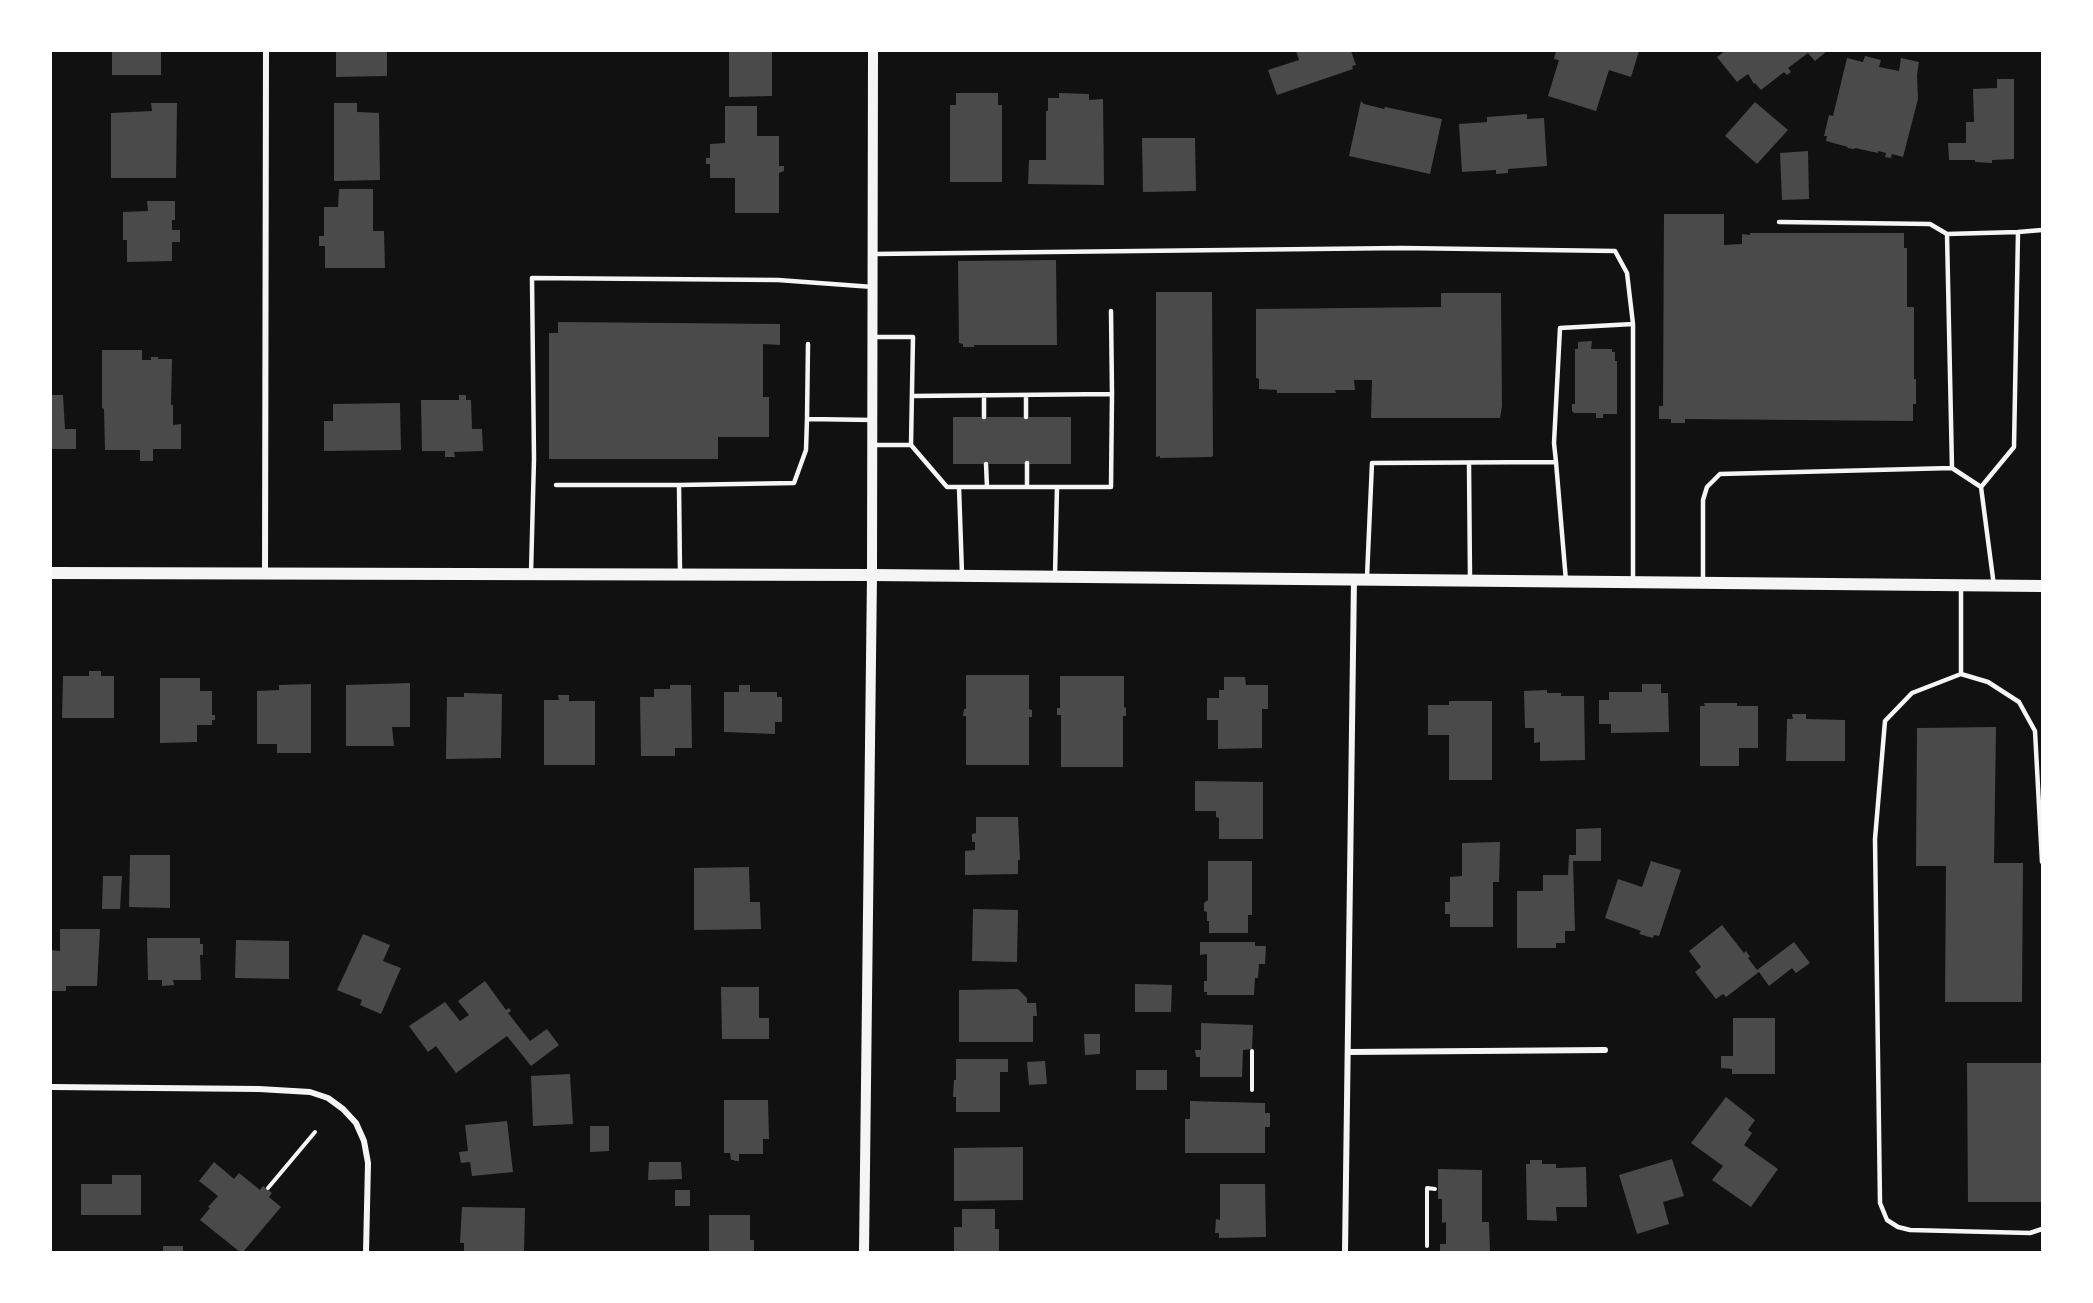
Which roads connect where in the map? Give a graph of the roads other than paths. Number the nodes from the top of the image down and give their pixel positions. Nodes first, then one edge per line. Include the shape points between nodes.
1 (266, 51) edge
2 (873, 51) edge
3 (1779, 222) dead end
4 (2042, 230) edge
5 (2018, 232) junction
6 (1947, 234) junction
7 (873, 254) junction
8 (873, 287) junction
9 (1112, 311) dead end
10 (1633, 324) junction
11 (873, 337) junction
12 (808, 344) dead end
13 (1026, 394) junction
14 (1112, 394) junction
15 (984, 395) junction
16 (912, 396) junction
17 (984, 417) dead end
18 (1026, 417) dead end
19 (807, 419) junction
20 (873, 420) junction
21 (873, 445) junction
22 (911, 445) junction
23 (1556, 462) junction
24 (986, 464) dead end
25 (1027, 464) dead end
26 (1469, 464) junction
27 (1952, 468) junction
28 (556, 485) dead end
29 (679, 485) junction
30 (959, 487) junction
31 (987, 487) junction
32 (1027, 487) junction
33 (1057, 487) junction
34 (1981, 487) junction
35 (51, 573) edge
36 (531, 573) junction
37 (265, 574) junction
38 (680, 575) junction
39 (872, 575) junction
40 (962, 576) junction
41 (1055, 576) junction
42 (1354, 578) junction
43 (1367, 578) junction
44 (1470, 580) junction
45 (1566, 581) junction
46 (1633, 581) junction
47 (1703, 582) junction
48 (1961, 585) junction
49 (1994, 586) junction
50 (2042, 586) edge
51 (1961, 674) junction
52 (2042, 862) edge
53 (1605, 1050) dead end
54 (1348, 1052) junction
55 (51, 1088) edge
56 (2042, 1229) edge
57 (366, 1252) edge
58 (864, 1252) edge
59 (1345, 1252) edge

1 - 37 street
2 - 7 street
3 - 6 lane via 1930,224
4 - 5 lane
5 - 6 lane
5 - 34 lane via 2014,447
6 - 27 lane
7 - 8 street
7 - 10 lane via 1402,248 1615,251 1627,273
8 - 11 street
8 - 36 lane via 778,280 532,278
9 - 14 lane
10 - 23 lane via 1560,328
10 - 46 lane
11 - 16 lane via 913,337
11 - 20 street
12 - 19 lane
13 - 14 lane
13 - 15 lane
13 - 18 lane
14 - 33 lane via 1111,487
15 - 16 lane
15 - 17 lane
16 - 22 lane
19 - 20 lane
19 - 29 lane via 806,450 794,483
20 - 21 street
21 - 22 lane
21 - 39 street
22 - 30 lane via 947,487
23 - 26 lane
23 - 45 lane
24 - 31 lane
25 - 32 lane
26 - 43 lane via 1372,463
26 - 44 lane
27 - 34 lane
27 - 47 lane via 1720,474 1707,487 1703,500
28 - 29 lane
29 - 38 lane
30 - 31 lane
30 - 40 lane
31 - 32 lane
32 - 33 lane
33 - 41 lane
34 - 49 lane
35 - 37 main road
36 - 37 main road
36 - 38 main road
38 - 39 main road
39 - 40 main road
39 - 58 street
40 - 41 main road
41 - 42 main road
42 - 43 main road
42 - 54 street
43 - 44 main road
44 - 45 main road
45 - 46 main road
46 - 47 main road
47 - 48 main road
48 - 49 main road
48 - 51 lane
49 - 50 main road
51 - 52 lane via 1988,682 2019,702 2035,732
51 - 56 lane via 1912,693 1885,721 1875,839 1880,1203 1887,1220 1910,1230 2030,1233
53 - 54 street
54 - 59 street
55 - 57 street via 183,1087 310,1092 328,1098 356,1123 364,1142 368,1163

